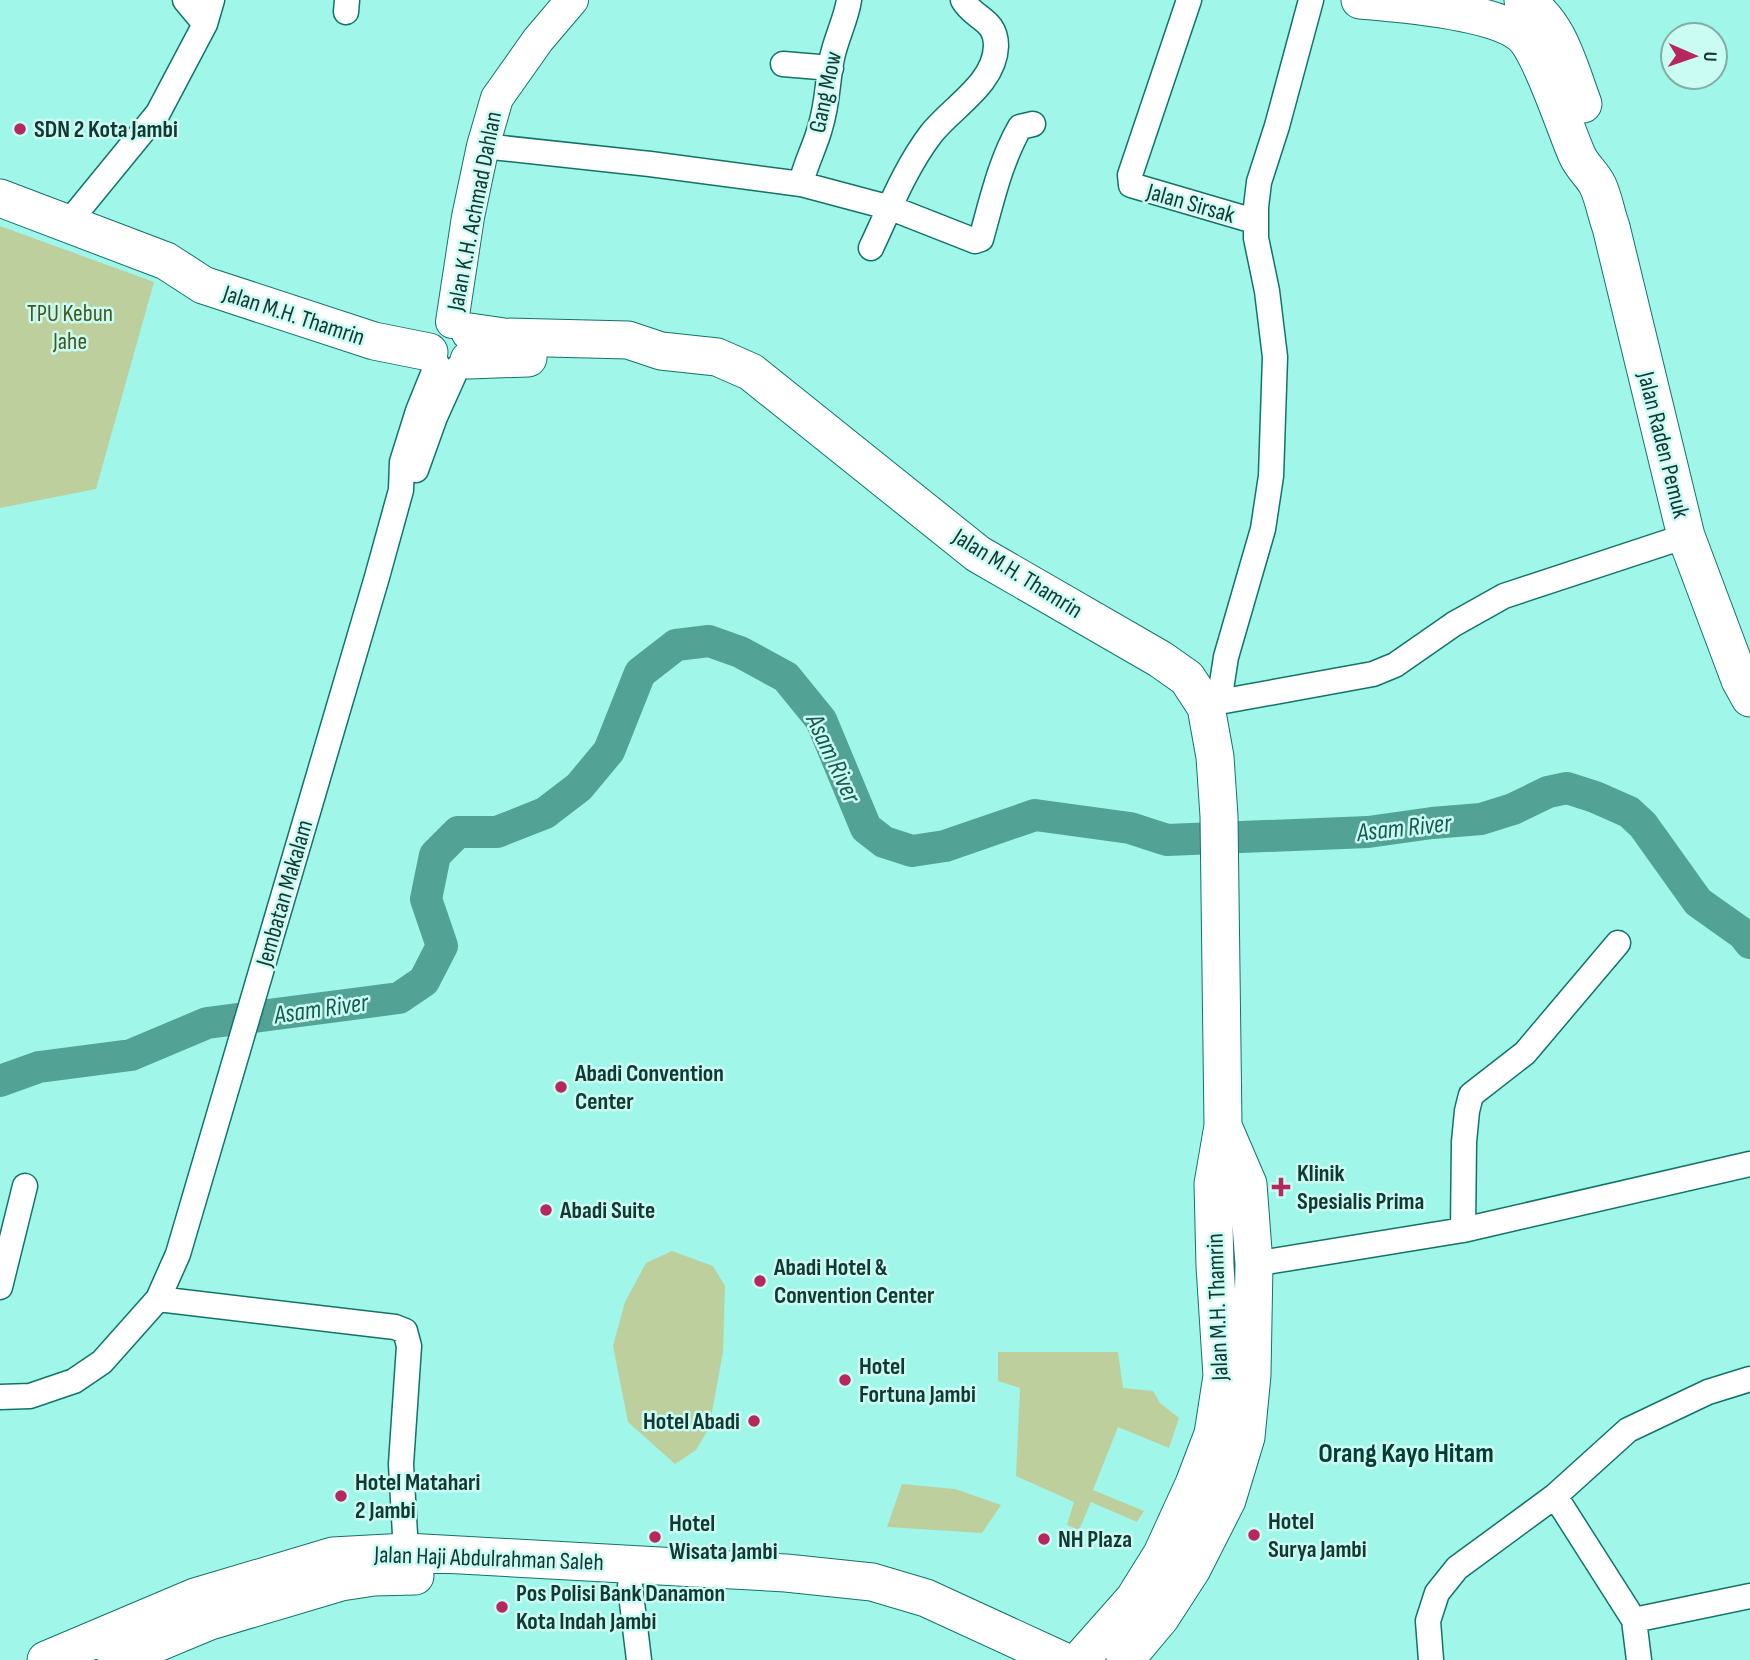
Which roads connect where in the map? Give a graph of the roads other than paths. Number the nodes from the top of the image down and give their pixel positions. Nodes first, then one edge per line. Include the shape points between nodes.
1 (185, 0) edge
2 (212, 0) edge
3 (572, 0) edge
4 (849, 0) edge
5 (963, 0) edge
6 (1189, 0) edge
7 (1311, 0) edge
8 (1360, 0) edge
9 (1528, 10) edge
10 (205, 24) junction
11 (783, 64) dead end
12 (831, 68) junction
13 (1033, 124) dead end
14 (482, 146) junction
15 (801, 184) junction
16 (0, 198) edge
17 (891, 208) junction
18 (1254, 221) junction
19 (68, 223) junction
20 (871, 248) dead end
21 (449, 347) junction
22 (1686, 536) junction
23 (1750, 698) edge
24 (1212, 705) junction
25 (1618, 943) dead end
26 (1223, 1126) junction
27 (1750, 1164) edge
28 (25, 1186) dead end
29 (1463, 1230) junction
30 (1254, 1264) junction
31 (0, 1287) edge
32 (158, 1298) junction
33 (1750, 1379) edge
34 (0, 1397) edge
35 (1555, 1496) junction
36 (406, 1552) junction
37 (630, 1586) junction
38 (1750, 1596) edge
39 (1634, 1620) junction
40 (46, 1660) edge
41 (116, 1660) edge
42 (639, 1660) edge
43 (1014, 1660) edge
44 (1062, 1660) edge
45 (1080, 1660) edge
46 (1125, 1660) edge
47 (1431, 1660) edge
48 (1639, 1660) edge

1 - 10 street
2 - 10 street
3 - 14 main road, Jalan K.H. Achmad Dahlan via 497,98
4 - 12 street, Gang Mow
5 - 17 street via 987,20 994,33 993,63 969,96 929,136
6 - 18 street, Jalan Sirsak via 1129,181
7 - 18 street via 1259,182
8 - 9 highway, Jalan Raden Pemuk via 1465,14
9 - 22 highway, Jalan Raden Pemuk via 1526,39 1578,158 1598,185 1611,228
10 - 19 street via 158,113
11 - 12 street
12 - 15 street, Gang Mow via 824,116
13 - 17 street via 1020,127 1004,159 981,239 969,240
14 - 15 street
14 - 21 main road, Jalan K.H. Achmad Dahlan
15 - 17 street
16 - 19 highway, Jalan M.H. Thamrin
17 - 20 street
18 - 24 street via 1275,357 1271,476 1263,529
19 - 21 highway, Jalan M.H. Thamrin via 166,261 203,285 374,341
21 - 24 highway, Jalan M.H. Thamrin via 505,337 628,340 661,351 718,356 751,372 978,554 1160,659 1187,678
21 - 32 street, Jembatan Makalam via 435,417 416,469 401,490 178,1254
22 - 23 highway, Jalan Raden Pemuk
22 - 24 street via 1504,596 1395,665 1373,674
24 - 26 highway, Jalan M.H. Thamrin via 1219,816
25 - 29 street via 1525,1053 1471,1095 1464,1142
26 - 30 highway, Jalan M.H. Thamrin via 1248,1184
26 - 45 highway, Jalan M.H. Thamrin via 1213,1184 1222,1376 1213,1434 1162,1554 1134,1599
27 - 29 street
28 - 31 street
29 - 30 street
30 - 46 highway, Jalan M.H. Thamrin via 1246,1437 1227,1500 1192,1569
32 - 34 street, Jembatan Makalam via 102,1362 74,1381 30,1396
32 - 36 street via 405,1331 409,1346 401,1464
33 - 35 street via 1708,1392 1628,1430
35 - 39 street
35 - 47 street via 1457,1568 1437,1593 1428,1621
36 - 40 highway, Jalan Haji Abdulrahman Saleh via 333,1556 195,1598
36 - 44 highway, Jalan Haji Abdulrahman Saleh via 872,1582 926,1598
37 - 41 highway, Jalan Haji Abdulrahman Saleh via 374,1577 341,1582 210,1621
37 - 42 street
37 - 43 highway, Jalan Haji Abdulrahman Saleh via 878,1606 930,1621
38 - 39 street
39 - 48 street

